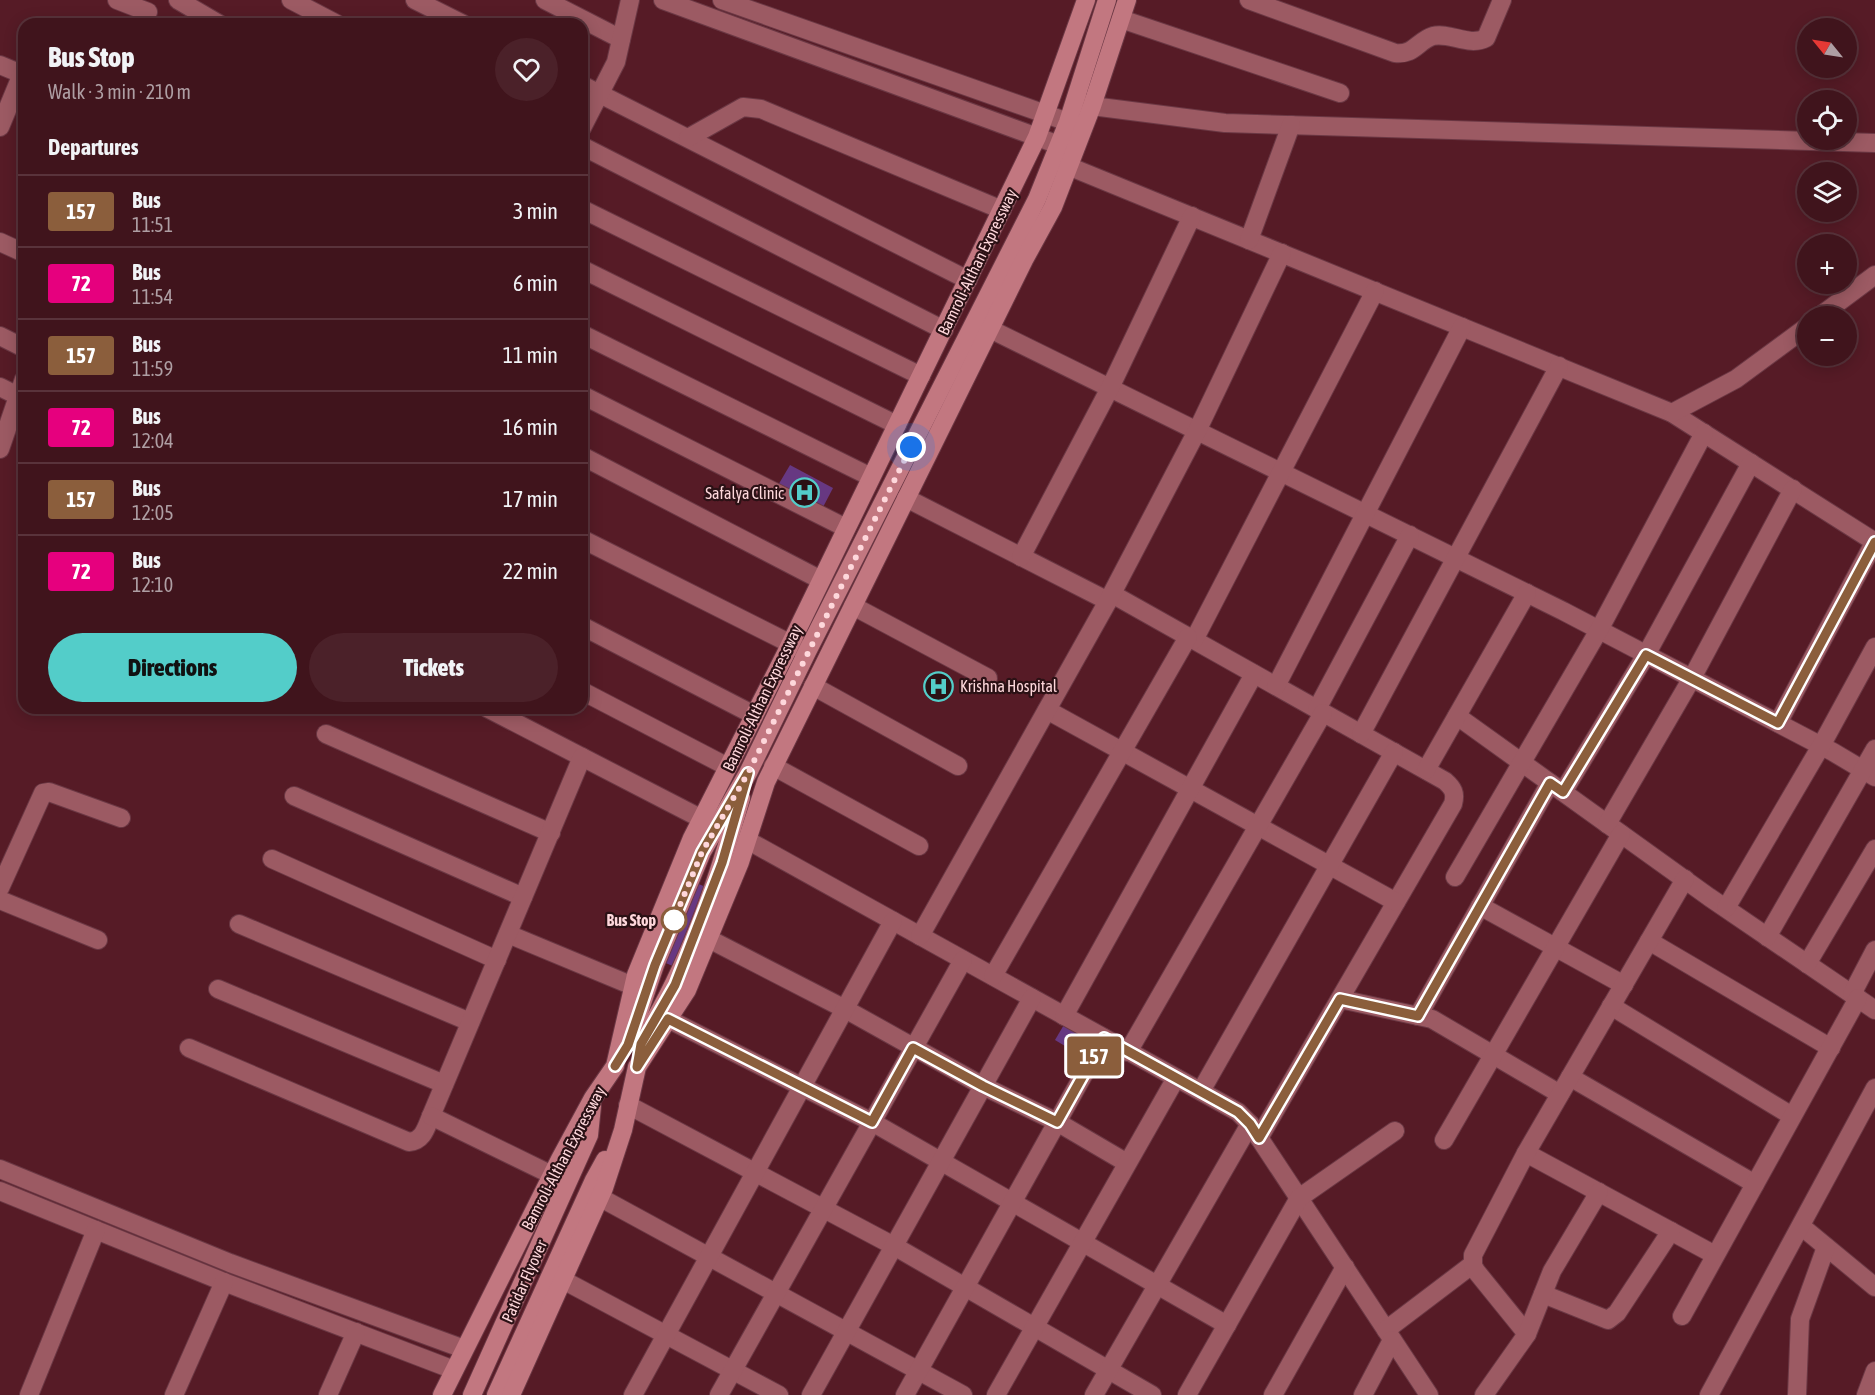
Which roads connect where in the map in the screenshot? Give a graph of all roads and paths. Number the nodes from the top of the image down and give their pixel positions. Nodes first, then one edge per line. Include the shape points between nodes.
1 (117, 0) edge
2 (178, 0) edge
3 (291, 0) edge
4 (415, 0) edge
5 (545, 0) edge
6 (630, 0) edge
7 (663, 0) edge
8 (722, 0) edge
9 (1086, 0) edge
10 (1107, 0) edge
11 (1127, 0) edge
12 (1249, 0) edge
13 (1502, 0) edge
14 (148, 12) edge
15 (209, 18) edge
16 (326, 18) edge
17 (450, 18) edge
18 (580, 18) edge
19 (1121, 19) junction
20 (588, 22) edge
21 (621, 39) junction
22 (0, 64) edge
23 (18, 73) edge
24 (18, 86) edge
25 (588, 88) edge
26 (1340, 93) dead end
27 (600, 94) junction
28 (1074, 101) junction
29 (1092, 106) junction
30 (1045, 115) junction
31 (588, 117) edge
32 (1068, 122) junction
33 (1291, 125) junction
34 (0, 127) edge
35 (1037, 137) junction
36 (688, 138) junction
37 (1875, 143) edge
38 (588, 149) edge
39 (1060, 156) junction
40 (1002, 210) junction
41 (588, 212) edge
42 (1192, 216) junction
43 (1249, 240) junction
44 (0, 242) edge
45 (18, 250) edge
46 (1282, 253) junction
47 (588, 272) edge
48 (1875, 275) edge
49 (968, 280) junction
50 (1375, 291) junction
51 (1833, 306) edge
52 (1462, 327) junction
53 (990, 329) junction
54 (944, 330) junction
55 (1797, 334) edge
56 (0, 336) edge
57 (588, 337) edge
58 (18, 345) edge
59 (1559, 366) junction
60 (921, 376) junction
61 (0, 387) edge
62 (18, 388) edge
63 (1110, 388) junction
64 (18, 396) edge
65 (588, 398) edge
66 (1671, 413) junction
67 (897, 425) junction
68 (1197, 431) junction
69 (1704, 433) junction
70 (1, 441) edge
71 (588, 459) edge
72 (1751, 463) junction
73 (1282, 472) junction
74 (872, 477) junction
75 (1793, 489) junction
76 (906, 498) junction
77 (1366, 514) junction
78 (846, 528) junction
79 (1410, 535) junction
80 (588, 541) edge
81 (1875, 542) edge
82 (1021, 557) junction
83 (1455, 558) junction
84 (821, 580) junction
85 (1527, 593) junction
86 (1110, 598) junction
87 (853, 606) junction
88 (588, 629) edge
89 (1599, 630) junction
90 (1191, 638) junction
91 (789, 643) junction
92 (1875, 647) edge
93 (807, 652) junction
94 (1646, 655) junction
95 (826, 659) junction
96 (1254, 674) junction
97 (988, 678) dead end
98 (1692, 678) junction
99 (813, 686) junction
100 (1276, 686) junction
101 (588, 694) edge
102 (1047, 710) junction
103 (1320, 711) junction
104 (499, 714) edge
105 (754, 716) junction
106 (1457, 716) junction
107 (1778, 723) junction
108 (326, 734) dead end
109 (1361, 734) junction
110 (1821, 746) junction
111 (1875, 749) edge
112 (1122, 751) junction
113 (1394, 752) junction
114 (582, 757) junction
115 (1522, 763) junction
116 (728, 766) junction
117 (773, 766) junction
118 (958, 766) dead end
119 (1426, 771) junction
120 (748, 773) junction
121 (1869, 774) edge
122 (1191, 788) junction
123 (1556, 788) junction
124 (294, 796) dead end
125 (121, 818) dead end
126 (702, 819) junction
127 (1258, 828) junction
128 (1614, 829) junction
129 (551, 833) junction
130 (747, 840) junction
131 (918, 846) dead end
132 (1875, 849) edge
133 (272, 859) dead end
134 (1330, 865) junction
135 (1455, 877) dead end
136 (1685, 879) junction
137 (0, 888) edge
138 (523, 897) junction
139 (0, 900) edge
140 (1396, 902) junction
141 (1480, 906) junction
142 (1726, 908) junction
143 (893, 921) junction
144 (239, 924) dead end
145 (508, 934) junction
146 (920, 936) junction
147 (1767, 937) junction
148 (709, 939) junction
149 (98, 940) dead end
150 (1649, 941) junction
151 (1555, 948) junction
152 (1875, 950) edge
153 (497, 960) junction
154 (963, 960) junction
155 (1807, 964) junction
156 (993, 976) junction
157 (1624, 985) junction
158 (633, 986) junction
159 (218, 989) dead end
160 (1032, 998) junction
161 (1340, 999) junction
162 (1866, 1003) edge
163 (1611, 1006) junction
164 (845, 1009) junction
165 (1064, 1016) junction
166 (1418, 1016) junction
167 (668, 1019) junction
168 (470, 1022) junction
169 (1104, 1038) junction
170 (189, 1048) dead end
171 (913, 1048) junction
172 (1831, 1048) junction
173 (1128, 1052) junction
174 (1494, 1053) junction
175 (615, 1066) junction
176 (637, 1067) junction
177 (1570, 1077) junction
178 (1176, 1078) junction
179 (444, 1084) junction
180 (802, 1086) junction
181 (983, 1086) junction
182 (1875, 1088) edge
183 (1201, 1091) junction
184 (1560, 1094) junction
185 (593, 1098) junction
186 (628, 1105) junction
187 (430, 1116) junction
188 (1792, 1116) junction
189 (872, 1122) junction
190 (1057, 1122) junction
191 (623, 1130) junction
192 (1255, 1131) junction
193 (1395, 1131) dead end
194 (1444, 1140) dead end
195 (1526, 1153) junction
196 (941, 1162) junction
197 (1127, 1163) junction
198 (0, 1169) edge
199 (755, 1173) junction
200 (552, 1175) junction
201 (1755, 1184) junction
202 (0, 1191) edge
203 (1599, 1192) junction
204 (601, 1198) junction
205 (1299, 1198) junction
206 (1012, 1203) junction
207 (823, 1209) junction
208 (1801, 1226) junction
209 (96, 1230) junction
210 (1671, 1232) junction
211 (1082, 1243) junction
212 (894, 1246) junction
213 (1826, 1247) junction
214 (1715, 1255) junction
215 (709, 1256) junction
216 (1473, 1264) junction
217 (1345, 1268) junction
218 (563, 1280) junction
219 (225, 1282) junction
220 (1157, 1286) junction
221 (965, 1287) junction
222 (1875, 1287) edge
223 (777, 1292) junction
224 (1543, 1293) junction
225 (1682, 1316) dead end
226 (1227, 1325) junction
227 (1035, 1327) junction
228 (847, 1330) junction
229 (356, 1332) junction
230 (1527, 1334) junction
231 (666, 1335) junction
232 (1389, 1335) junction
233 (464, 1349) junction
234 (454, 1370) junction
235 (733, 1370) junction
236 (919, 1370) junction
237 (1108, 1371) junction
238 (1875, 1371) edge
239 (29, 1395) edge
240 (174, 1395) edge
241 (328, 1395) edge
242 (442, 1395) edge
243 (472, 1395) edge
244 (496, 1395) edge
245 (511, 1395) edge
246 (633, 1395) edge
247 (719, 1395) edge
248 (779, 1395) edge
249 (811, 1395) edge
250 (905, 1395) edge
251 (963, 1395) edge
252 (996, 1395) edge
253 (1094, 1395) edge
254 (1152, 1395) edge
255 (1187, 1395) edge
256 (1273, 1395) edge
257 (1363, 1395) edge
258 (1429, 1395) edge
259 (1484, 1395) edge
260 (1710, 1395) edge
261 (1797, 1395) edge
262 (1866, 1395) edge

1 - 14 street
2 - 15 street
3 - 16 street
4 - 17 street
5 - 18 street
6 - 21 street
7 - 35 street
8 - 30 street
9 - 30 main road, Bamroli-Althan Expressway
10 - 28 main road, Bamroli-Althan Expressway
11 - 19 main road
12 - 13 street via 1403,54 1435,35 1475,42 1486,38
19 - 26 street
19 - 29 main road
20 - 21 street
21 - 27 street via 616,62
22 - 23 street
24 - 34 street
25 - 27 street
27 - 31 street
27 - 36 street
28 - 29 street
28 - 32 main road, Bamroli-Althan Expressway
29 - 33 street via 1225,123
29 - 39 main road
30 - 32 street
30 - 35 main road, Bamroli-Althan Expressway
32 - 39 main road, Bamroli-Althan Expressway
33 - 37 street
33 - 43 street
35 - 39 street
35 - 40 main road, Bamroli-Althan Expressway
36 - 40 street via 743,107 761,108
36 - 49 street
38 - 54 street
39 - 42 street
39 - 53 main road via 1053,207
39 - 93 main road, Bamroli-Althan Expressway
40 - 49 main road, Bamroli-Althan Expressway
41 - 60 street
42 - 43 street
42 - 63 street
43 - 46 street
44 - 45 street
46 - 50 street
46 - 68 street
47 - 67 street
48 - 51 street
49 - 54 main road, Bamroli-Althan Expressway
50 - 52 street
50 - 73 street
52 - 59 street
52 - 77 street
53 - 63 street
53 - 76 main road
54 - 60 main road, Bamroli-Althan Expressway
55 - 66 street via 1736,379
56 - 58 street
57 - 74 street
59 - 66 street
59 - 83 street
60 - 67 main road, Bamroli-Althan Expressway
61 - 62 street
63 - 68 street
63 - 82 street
64 - 70 street
65 - 78 street
66 - 69 street
67 - 74 main road, Bamroli-Althan Expressway
68 - 73 street
68 - 86 street
69 - 72 street
69 - 89 street
71 - 84 street
72 - 75 street
72 - 94 street
73 - 77 street
73 - 90 street
74 - 78 main road, Bamroli-Althan Expressway
75 - 81 street
75 - 98 street
76 - 82 street
76 - 87 main road
77 - 79 street
77 - 100 street
78 - 84 main road, Bamroli-Althan Expressway
79 - 83 street
79 - 103 street
80 - 91 street
81 - 107 street
82 - 86 street
83 - 85 street
83 - 109 street
84 - 91 main road, Bamroli-Althan Expressway
85 - 89 street
85 - 106 street
86 - 90 street
86 - 102 street
87 - 95 main road
87 - 97 street
88 - 105 street
89 - 94 street
89 - 115 street
90 - 96 street
90 - 112 street
91 - 93 street
91 - 105 main road, Bamroli-Althan Expressway
92 - 110 street
93 - 95 street
93 - 120 main road, Bamroli-Althan Expressway
94 - 98 street
94 - 123 street
95 - 99 main road
96 - 100 street
96 - 122 street
98 - 107 street
98 - 128 street
99 - 117 main road
99 - 118 street
100 - 103 street
101 - 116 street
102 - 112 street
102 - 146 street
103 - 109 street
103 - 127 street
104 - 114 street
105 - 116 main road, Bamroli-Althan Expressway
106 - 115 street
106 - 119 street
107 - 110 street
108 - 129 street
109 - 113 street
110 - 121 street
110 - 142 street
111 - 121 street
112 - 122 street
112 - 156 street
113 - 119 street
113 - 134 street
114 - 126 street
114 - 129 street
115 - 123 street
115 - 135 street
116 - 126 main road, Bamroli-Althan Expressway
117 - 130 main road
117 - 131 street
119 - 140 street via 1453,788 1453,804
120 - 175 main road via 702,852 655,965 628,1045
120 - 176 main road via 722,863 675,985 641,1044
121 - 147 street
122 - 127 street
122 - 165 street
123 - 128 street
123 - 141 street
124 - 138 street
125 - 137 street via 43,792
126 - 158 main road, Bamroli-Althan Expressway
127 - 134 street
127 - 173 street
128 - 136 street
128 - 151 street
129 - 138 street
130 - 143 street
130 - 148 main road
132 - 155 street
133 - 153 street
134 - 140 street
134 - 183 street
136 - 142 street
136 - 150 street
138 - 145 street
139 - 149 street
140 - 161 street
141 - 151 street
141 - 166 street
142 - 147 street
143 - 146 street
143 - 164 street
144 - 168 street
145 - 153 street
145 - 158 street
146 - 154 street
147 - 155 street
148 - 164 street
148 - 167 main road via 687,990
150 - 157 street
150 - 172 street
151 - 157 street
151 - 174 street
152 - 162 street
153 - 168 street
154 - 156 street
154 - 171 street
155 - 162 street
156 - 160 street
157 - 163 street
158 - 175 main road, Bamroli-Althan Expressway
159 - 179 street
160 - 165 street
160 - 181 street
161 - 166 street
161 - 192 street
162 - 172 street
163 - 177 street
163 - 188 street
164 - 171 street
164 - 180 street
165 - 169 street
166 - 174 street
167 - 176 main road
167 - 180 street
168 - 179 street
169 - 173 street
169 - 190 street
170 - 187 street via 409,1142 421,1138
171 - 181 street
171 - 189 street
172 - 188 street
173 - 178 street
174 - 184 street
174 - 194 street
175 - 185 main road, Bamroli-Althan Expressway
176 - 186 main road
177 - 184 street
177 - 201 street
178 - 183 street
178 - 197 street
179 - 187 street
180 - 189 street
180 - 199 street
181 - 190 street
181 - 196 street
182 - 208 street
183 - 192 street via 1238,1112
184 - 195 street
185 - 200 main road, Bamroli-Althan Expressway
185 - 243 main road, Patidar Flyover via 591,1129 576,1166
186 - 191 main road
186 - 199 street
187 - 200 street
188 - 201 street
189 - 196 street
189 - 207 street
190 - 197 street
190 - 206 street
191 - 204 main road
191 - 244 main road, Patidar Flyover via 594,1180
192 - 205 street
192 - 220 street
193 - 205 street
195 - 203 street
195 - 216 street via 1474,1251
196 - 206 street
196 - 212 street
197 - 211 street
198 - 233 street via 230,1263
199 - 207 street
199 - 215 street
200 - 233 main road, Bamroli-Althan Expressway
201 - 214 street
202 - 209 street
203 - 210 street
203 - 224 street
204 - 215 street
204 - 218 main road
205 - 217 street
205 - 226 street
206 - 211 street
206 - 221 street
207 - 212 street
207 - 223 street
208 - 213 street
208 - 260 street
209 - 219 street
209 - 239 street
210 - 214 street
210 - 224 street via 1617,1313 1608,1320
211 - 220 street
211 - 227 street
212 - 221 street
212 - 228 street
213 - 222 street
213 - 261 street via 1800,1319
214 - 225 street
215 - 223 street
215 - 231 street
216 - 230 street
216 - 232 street
217 - 232 street
217 - 256 street
218 - 231 street
218 - 245 main road
219 - 229 street
219 - 240 street
220 - 226 street
220 - 237 street
221 - 227 street
221 - 236 street
223 - 228 street
223 - 235 street
224 - 230 street
226 - 255 street
227 - 237 street
227 - 252 street
228 - 236 street
228 - 249 street
229 - 234 street
229 - 241 street
230 - 259 street
231 - 235 street
231 - 246 street
232 - 257 street
232 - 258 street
233 - 234 main road, Bamroli-Althan Expressway
234 - 242 main road, Bamroli-Althan Expressway
235 - 247 street
235 - 248 street
236 - 250 street
236 - 251 street
237 - 253 street
237 - 254 street
238 - 262 street

